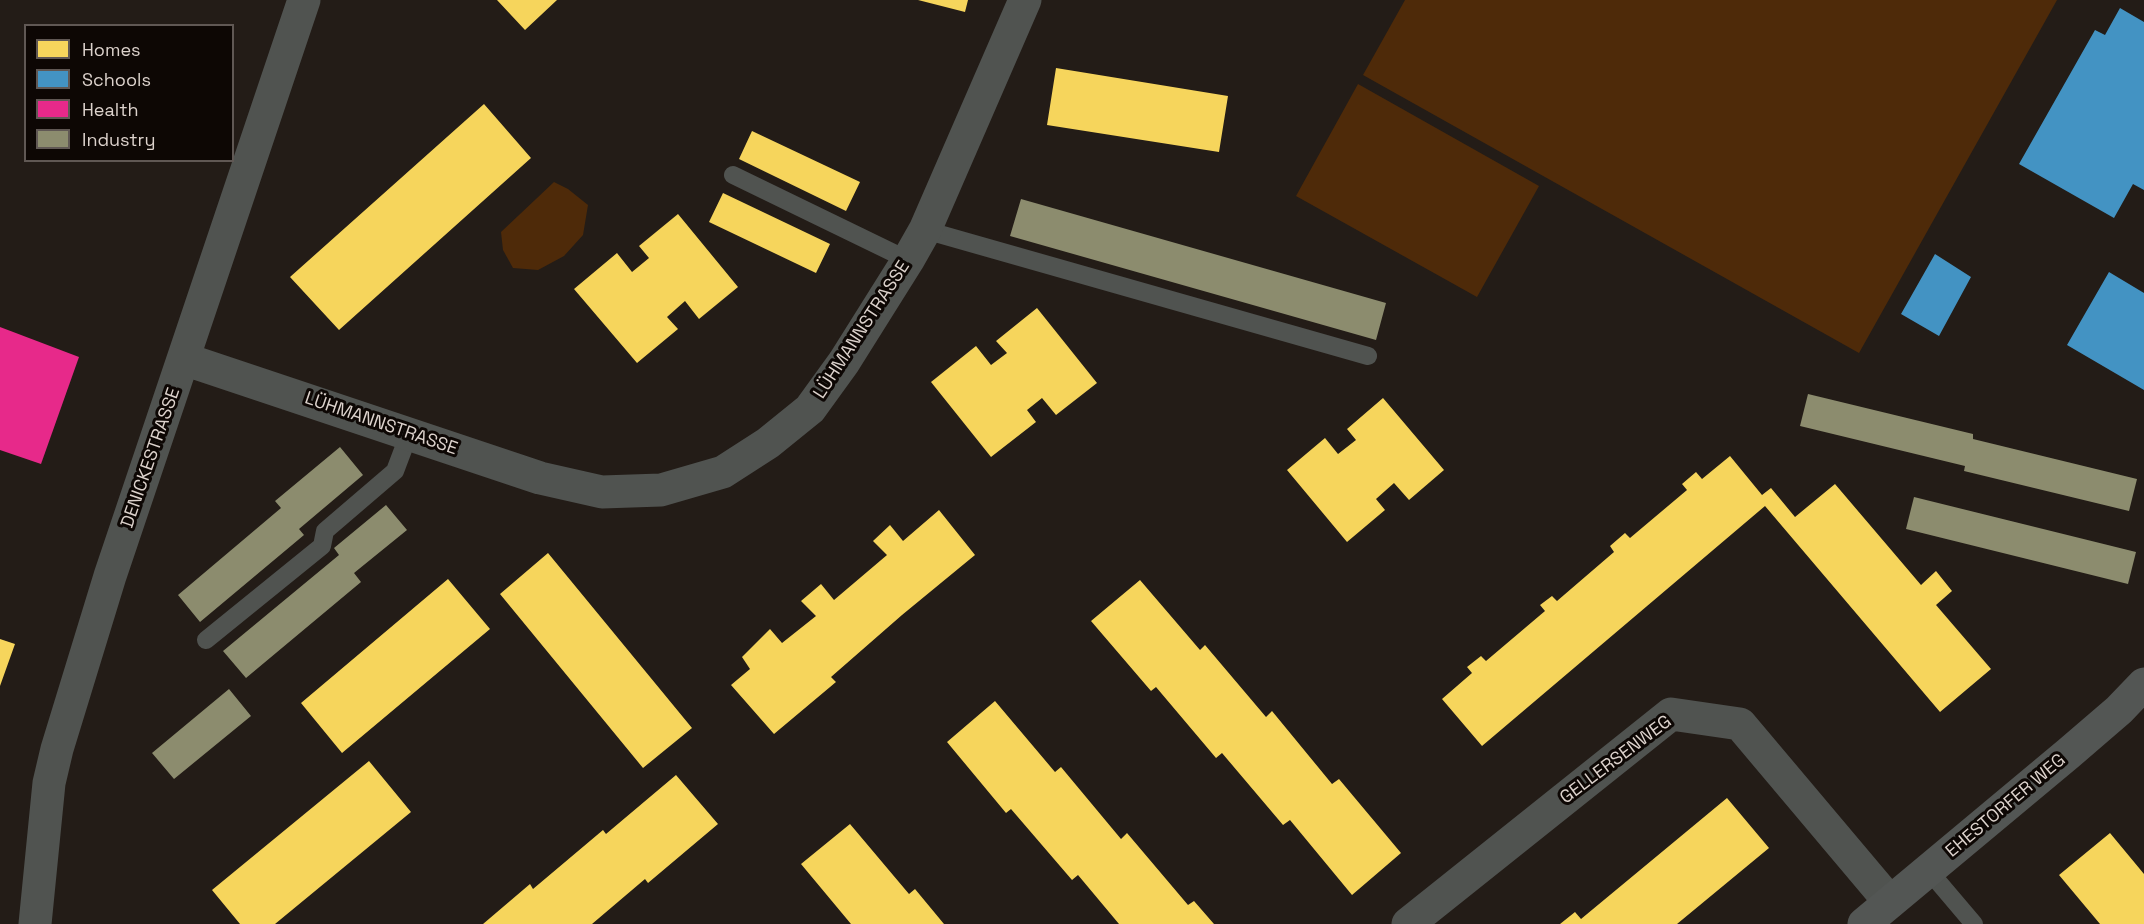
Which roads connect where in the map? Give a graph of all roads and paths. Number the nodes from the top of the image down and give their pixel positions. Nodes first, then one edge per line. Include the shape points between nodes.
1 (304, 0) edge
2 (1025, 0) edge
3 (733, 175) dead end
4 (925, 230) junction
5 (908, 260) junction
6 (1368, 356) dead end
7 (184, 359) junction
8 (409, 434) junction
9 (206, 640) dead end
10 (2144, 684) edge
11 (1929, 871) junction
12 (1890, 902) junction
13 (35, 924) edge
14 (1408, 924) edge
15 (1864, 924) edge
16 (1974, 924) edge

1 - 7 street, DENICKESTRASSE
2 - 4 street, LÜHMANNSTRASSE
3 - 5 lane
4 - 5 street, LÜHMANNSTRASSE
4 - 6 lane
5 - 8 street, LÜHMANNSTRASSE via 810,408 768,443 723,472 661,490 602,492 540,478
7 - 8 street, LÜHMANNSTRASSE
7 - 13 street, DENICKESTRASSE via 57,749 48,795
8 - 9 lane via 395,471 325,531 322,546
10 - 11 main road, EHESTORFER WEG via 2119,710
11 - 12 main road, EHESTORFER WEG
11 - 16 lane
12 - 14 street, GELLERSENWEG via 1740,724 1671,714
12 - 15 main road, EHESTORFER WEG

